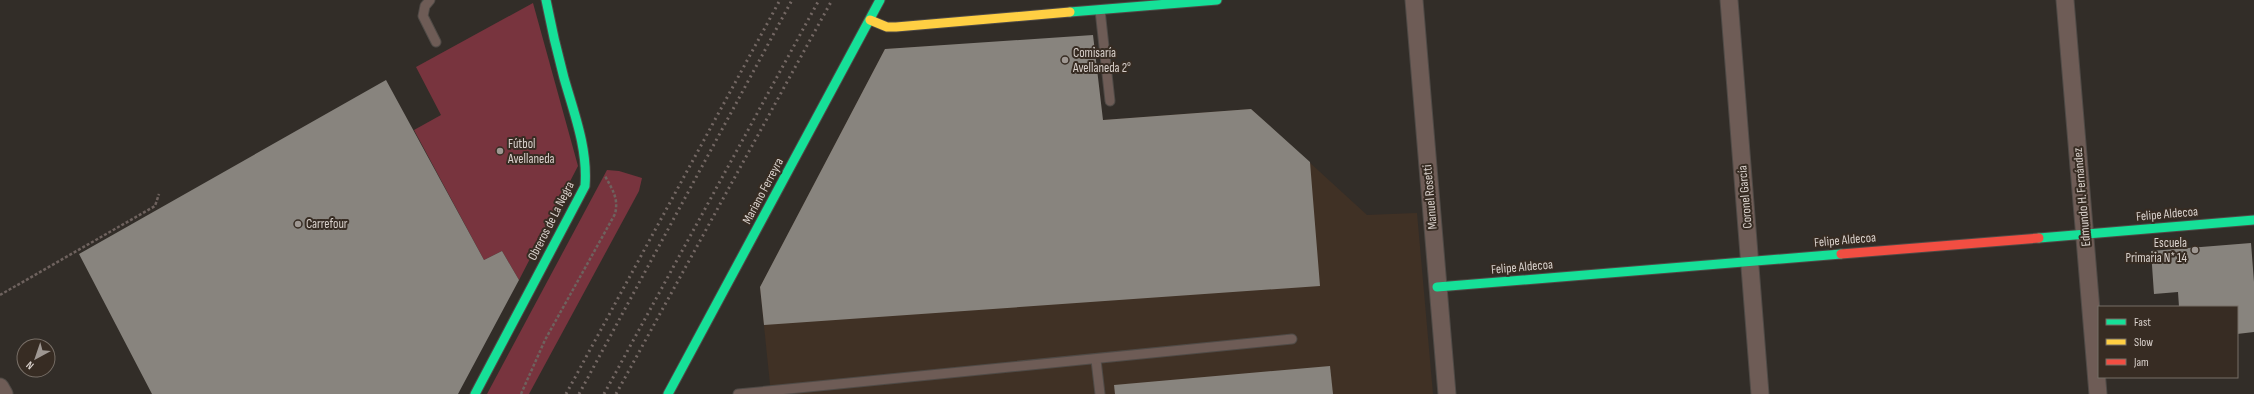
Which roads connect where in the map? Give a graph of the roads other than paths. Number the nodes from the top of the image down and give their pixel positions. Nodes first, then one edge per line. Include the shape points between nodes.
1 (430, 0) edge
2 (546, 0) edge
3 (880, 0) edge
4 (1217, 0) edge
5 (1414, 0) edge
6 (1729, 0) edge
7 (2065, 0) edge
8 (1100, 5) edge
9 (870, 20) junction
10 (436, 42) dead end
11 (1110, 101) dead end
12 (2254, 220) edge
13 (2085, 234) junction
14 (1750, 261) junction
15 (1437, 287) junction
16 (1292, 339) dead end
17 (1096, 360) junction
18 (0, 387) edge
19 (669, 392) edge
20 (4, 394) edge
21 (475, 394) edge
22 (679, 394) edge
23 (738, 394) edge
24 (1100, 394) edge
25 (1447, 394) edge
26 (1760, 394) edge
27 (2098, 394) edge

1 - 10 lane via 422,16
2 - 21 street, Obreros de La Negra via 559,62 586,160 585,186
3 - 9 street, Mariano Ferreyra
4 - 8 street
5 - 15 street, Manuel Rosetti
6 - 14 street, Coronel García
7 - 13 street, Edmundo H. Fernández
8 - 9 street via 896,28
8 - 11 lane
9 - 19 street, Mariano Ferreyra
12 - 13 street, Felipe Aldecoa
13 - 14 street, Felipe Aldecoa
13 - 27 street, Edmundo H. Fernández
14 - 15 street, Felipe Aldecoa
14 - 26 street, Coronel García
15 - 25 street, Manuel Rosetti
16 - 17 lane
17 - 23 lane
17 - 24 lane
18 - 20 street
19 - 22 lane

